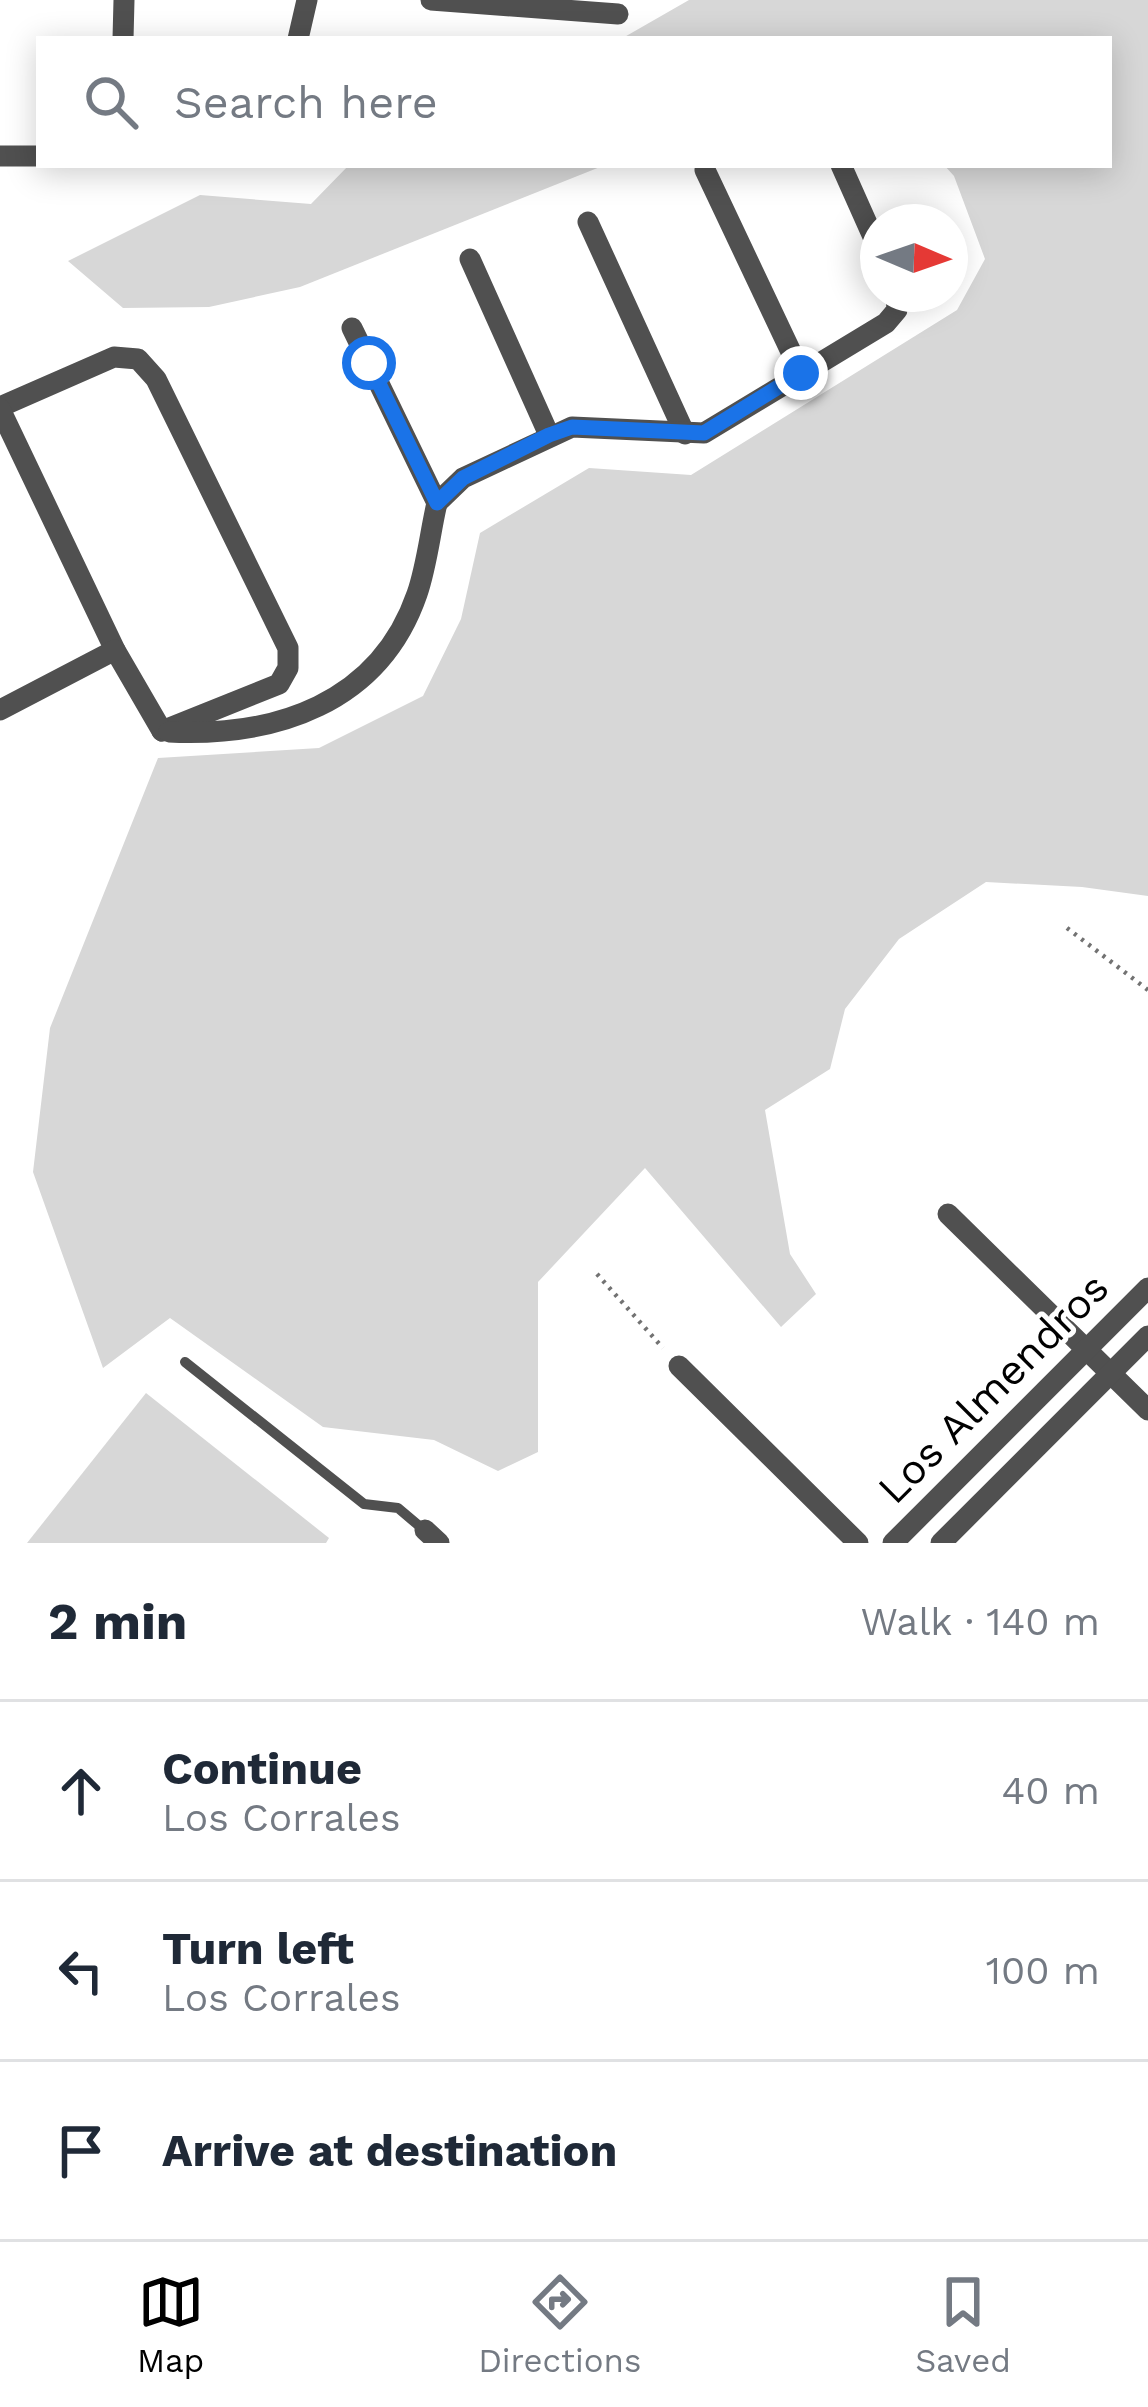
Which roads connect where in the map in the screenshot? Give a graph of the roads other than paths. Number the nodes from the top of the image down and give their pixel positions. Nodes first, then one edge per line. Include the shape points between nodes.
1 (124, 0) edge
2 (307, 0) edge
3 (431, 0) edge
4 (618, 14) dead end
5 (124, 36) edge
6 (299, 36) edge
7 (0, 156) edge
8 (36, 156) edge
9 (842, 168) edge
10 (705, 170) dead end
11 (860, 208) edge
12 (588, 222) dead end
13 (470, 259) dead end
14 (891, 312) edge
15 (352, 328) dead end
16 (801, 373) junction
17 (0, 408) edge
18 (685, 434) junction
19 (549, 435) junction
20 (437, 503) junction
21 (115, 650) junction
22 (0, 710) edge
23 (162, 731) junction
24 (948, 1214) dead end
25 (1148, 1288) edge
26 (1148, 1336) edge
27 (1088, 1348) junction
28 (185, 1362) dead end
29 (679, 1366) road end
30 (1112, 1372) junction
31 (1148, 1410) edge
32 (432, 1536) edge
33 (859, 1543) edge
34 (893, 1543) edge
35 (941, 1543) edge

1 - 5 street
2 - 6 street
3 - 4 street
7 - 8 street
9 - 11 street
10 - 16 street
12 - 18 street
13 - 19 street
14 - 16 street via 886,323
15 - 20 street
16 - 18 street via 704,433
17 - 21 street
17 - 23 street via 114,357 139,359 156,379 288,648 279,684
18 - 19 street via 572,427
19 - 20 street via 463,478
20 - 23 street via 398,637 338,698 220,734
21 - 22 street
21 - 23 street
24 - 27 street
25 - 27 street, Los Almendros
26 - 30 street, Los Almendros
27 - 30 street
27 - 34 street, Los Almendros
28 - 32 lane via 364,1504 398,1508
29 - 33 street
30 - 31 street
30 - 35 street, Los Almendros

